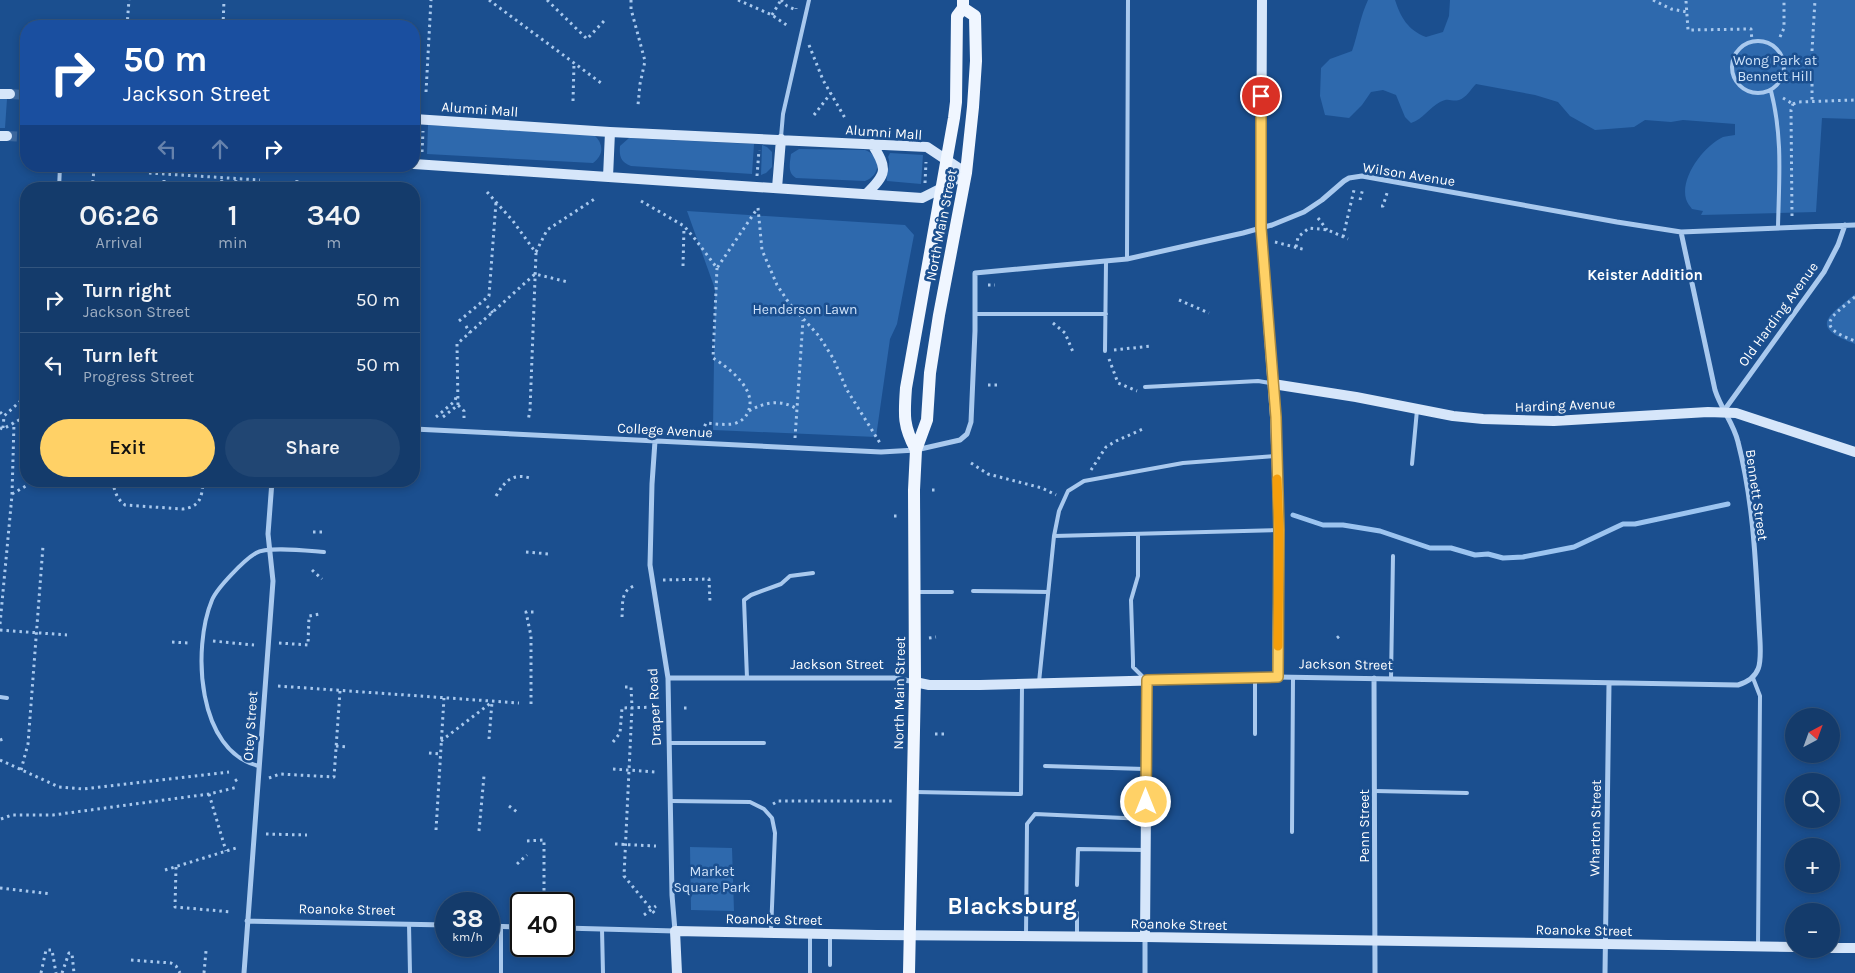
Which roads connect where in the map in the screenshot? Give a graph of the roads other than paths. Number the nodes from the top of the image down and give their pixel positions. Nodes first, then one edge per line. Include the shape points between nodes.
1 (808, 0) edge
2 (1128, 0) edge
3 (1262, 0) edge
4 (963, 4) edge
5 (1771, 91) junction
6 (420, 119) edge
7 (610, 132) junction
8 (781, 140) junction
9 (872, 144) junction
10 (947, 159) junction
11 (420, 164) edge
12 (966, 173) junction
13 (608, 177) junction
14 (777, 188) junction
15 (942, 188) junction
16 (866, 194) junction
17 (1845, 225) junction
18 (1855, 225) edge
19 (1778, 227) junction
20 (1261, 228) junction
21 (1681, 232) junction
22 (1127, 259) junction
23 (1106, 262) junction
24 (974, 273) joint
25 (974, 314) junction
26 (1106, 314) junction
27 (1105, 351) road end
28 (1273, 384) junction
29 (1146, 386) dead end
30 (1417, 410) junction
31 (1723, 412) junction
32 (420, 429) edge
33 (654, 441) junction
34 (916, 450) junction
35 (1855, 452) edge
36 (1277, 456) junction
37 (1412, 464) dead end
38 (272, 487) edge
39 (1279, 530) junction
40 (1138, 534) junction
41 (1054, 536) junction
42 (270, 550) junction
43 (324, 552) dead end
44 (1393, 556) dead end
45 (813, 573) dead end
46 (915, 592) junction
47 (952, 592) dead end
48 (972, 592) dead end
49 (1048, 592) junction
50 (1278, 677) junction
51 (1293, 677) junction
52 (668, 678) junction
53 (747, 678) junction
54 (1256, 678) junction
55 (1374, 678) junction
56 (1753, 678) junction
57 (1391, 679) junction
58 (1147, 680) junction
59 (915, 682) junction
60 (1022, 684) junction
61 (1039, 684) junction
62 (1609, 684) junction
63 (0, 697) edge
64 (7, 698) dead end
65 (1255, 734) dead end
66 (670, 743) junction
67 (764, 743) dead end
68 (259, 766) junction
69 (1045, 766) dead end
70 (1146, 769) junction
71 (1375, 791) junction
72 (912, 792) junction
73 (1467, 793) dead end
74 (671, 801) junction
75 (1146, 819) junction
76 (1292, 832) dead end
77 (1146, 850) junction
78 (1078, 884) dead end
79 (1077, 913) dead end
80 (248, 920) junction
81 (409, 924) junction
82 (435, 925) edge
83 (501, 926) joint
84 (510, 926) edge
85 (575, 928) edge
86 (602, 929) junction
87 (675, 931) junction
88 (771, 933) junction
89 (810, 934) junction
90 (830, 934) junction
91 (910, 935) junction
92 (1026, 936) junction
93 (1077, 937) junction
94 (1145, 937) junction
95 (1375, 940) junction
96 (1605, 944) junction
97 (1758, 947) junction
98 (1785, 947) edge
99 (1840, 948) edge
100 (1855, 948) edge
101 (830, 964) dead end
102 (244, 973) edge
103 (410, 973) edge
104 (502, 973) edge
105 (603, 973) edge
106 (677, 973) edge
107 (810, 973) edge
108 (909, 973) edge
109 (1145, 973) edge
110 (1375, 973) edge
111 (1605, 973) edge

1 - 8 lane via 783,114
2 - 22 lane
3 - 20 street
4 - 10 main road, North Main Street via 957,16 956,102
4 - 12 main road, North Main Street via 975,16 973,107
5 - 5 lane via 1753,93 1745,90 1733,76 1733,59 1737,51 1752,41 1769,43 1782,55 1784,73 1780,83
5 - 19 lane via 1780,142
6 - 7 street, Alumni Mall
7 - 8 street, Alumni Mall
7 - 13 street
8 - 9 street, Alumni Mall
8 - 14 street
9 - 10 street, Alumni Mall via 927,148
9 - 16 street via 884,165 883,174
10 - 12 street, Alumni Mall
10 - 15 main road, North Main Street
11 - 13 street
12 - 15 street
12 - 34 main road, North Main Street via 939,315 927,420
13 - 14 street
14 - 16 street
15 - 16 street via 922,198
15 - 34 main road, North Main Street via 906,388 904,412 907,434
17 - 18 street, Wilson Avenue
17 - 19 street, Wilson Avenue
17 - 31 street, Old Harding Avenue via 1824,272
19 - 21 street, Wilson Avenue
20 - 21 street, Wilson Avenue via 1304,212 1344,181 1362,176
20 - 22 street, Wilson Avenue
20 - 28 street
21 - 31 street, Bennett Street via 1715,390
22 - 23 street, Wilson Avenue
23 - 24 street, Wilson Avenue
23 - 26 lane
24 - 25 street, College Avenue
25 - 26 lane
25 - 34 street, College Avenue via 972,411 966,434 960,440
26 - 27 lane
28 - 29 lane via 1258,381
28 - 30 street, Harding Avenue via 1356,396
28 - 36 street
30 - 31 street, Harding Avenue via 1483,419 1554,421
30 - 37 lane
31 - 35 street, Harding Avenue via 1753,418
31 - 56 street, Bennett Street via 1738,440 1752,519 1760,641 1760,660
32 - 33 street, College Avenue
33 - 34 street, College Avenue via 874,452
33 - 52 street, Draper Road via 650,566
34 - 46 main road, North Main Street
36 - 39 street
36 - 41 lane via 1183,463 1084,482 1068,491 1058,511
38 - 42 street, Otey Street
39 - 40 lane
39 - 50 street
40 - 41 lane
40 - 58 lane via 1138,576 1130,600 1134,667
41 - 49 lane
42 - 43 lane
42 - 68 street, Otey Street via 273,581
42 - 68 lane via 257,552 229,577 212,599 201,661 202,688 218,732 241,760
44 - 57 lane
45 - 53 lane via 790,576 744,600
46 - 47 lane
46 - 59 main road, North Main Street
48 - 49 lane
49 - 61 lane
50 - 51 street, Jackson Street
50 - 54 street, Jackson Street
51 - 55 street, Jackson Street
51 - 76 lane
52 - 53 street, Jackson Street
52 - 66 street, Draper Road
53 - 59 street, Jackson Street via 895,678
54 - 58 street, Jackson Street
54 - 65 lane
55 - 57 street, Jackson Street
55 - 71 street, Penn Street
56 - 62 street, Jackson Street via 1738,685
56 - 97 lane via 1760,696
57 - 62 street, Jackson Street
58 - 61 street, Jackson Street
58 - 70 street
59 - 60 street, Jackson Street via 929,685
59 - 72 main road, North Main Street
60 - 61 street, Jackson Street
60 - 72 lane via 1021,794
62 - 96 street, Wharton Street
63 - 64 lane
66 - 67 lane
66 - 74 street, Draper Road
68 - 80 street, Otey Street
69 - 70 lane
70 - 75 street
71 - 73 lane
71 - 95 street, Penn Street
72 - 91 main road, North Main Street
74 - 87 street, Draper Road
74 - 88 lane via 750,802 764,809 772,818 775,833
75 - 77 street
75 - 92 lane via 1035,814 1027,824
77 - 78 lane via 1078,849
77 - 94 street
79 - 93 lane
80 - 81 street, Roanoke Street
80 - 102 street, Otey Street
81 - 82 street, Roanoke Street
81 - 103 lane
83 - 84 street
83 - 104 lane
85 - 86 street, Roanoke Street
86 - 87 street, Roanoke Street
86 - 105 lane
87 - 88 street, Roanoke Street
87 - 106 street, Draper Road
88 - 89 street, Roanoke Street
89 - 90 street, Roanoke Street
89 - 107 lane
90 - 91 street, Roanoke Street
90 - 101 lane
91 - 92 street, Roanoke Street
91 - 108 main road, North Main Street
92 - 93 street, Roanoke Street
93 - 94 street, Roanoke Street
94 - 95 street, Roanoke Street
94 - 109 street
95 - 96 street, Roanoke Street
95 - 110 street, Penn Street
96 - 97 street, Roanoke Street
96 - 111 street, Wharton Street
97 - 98 street, Roanoke Street
99 - 100 street

